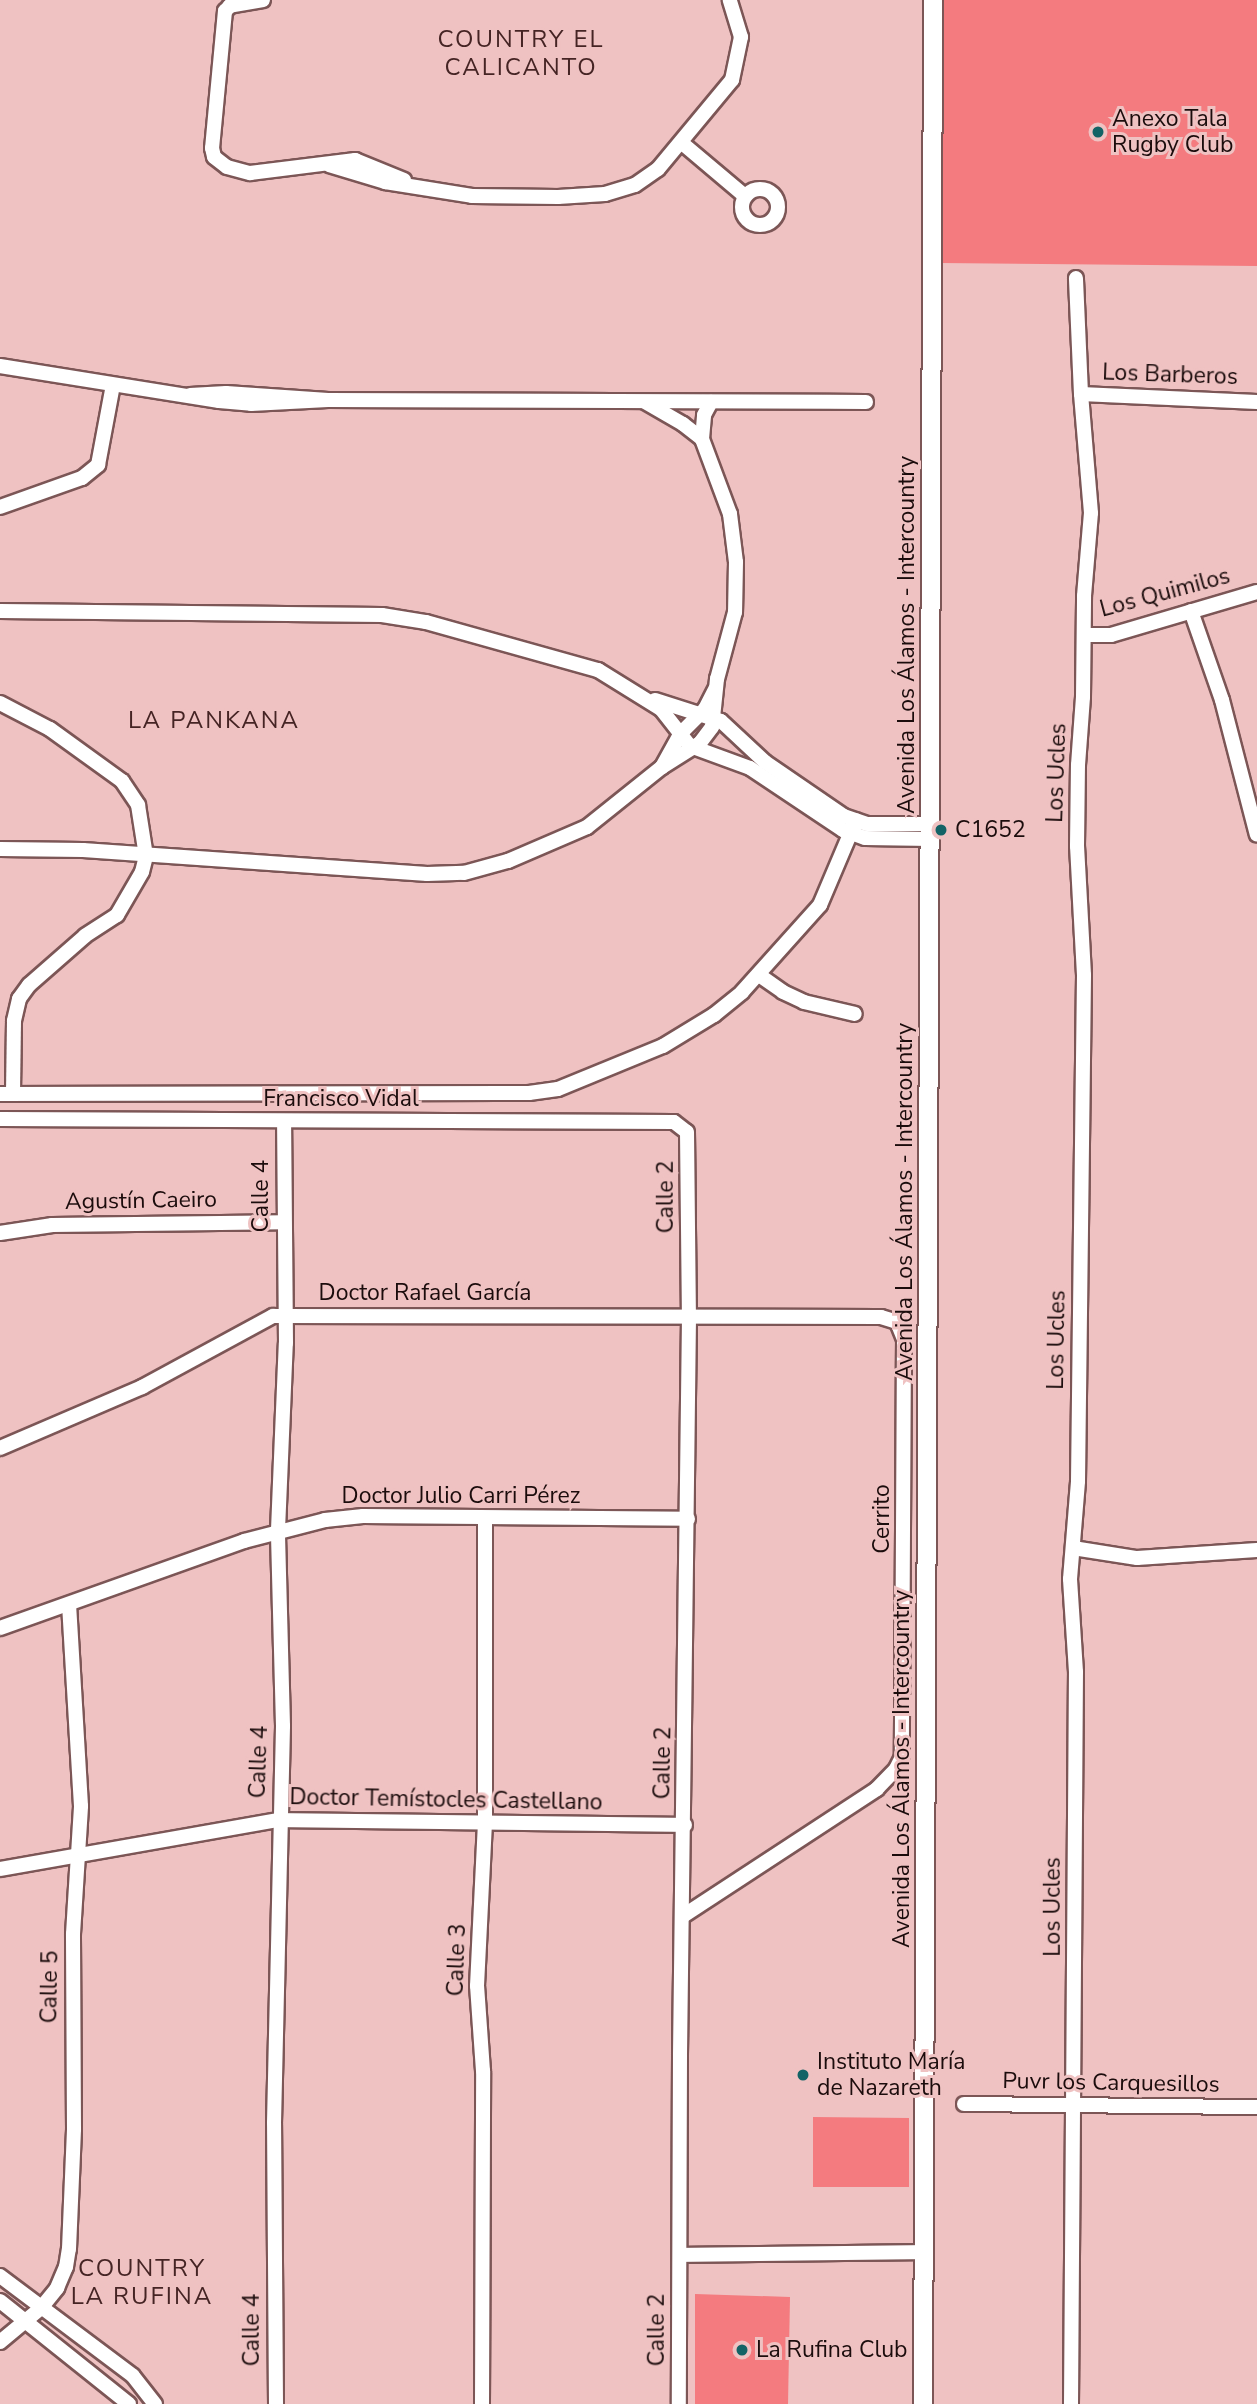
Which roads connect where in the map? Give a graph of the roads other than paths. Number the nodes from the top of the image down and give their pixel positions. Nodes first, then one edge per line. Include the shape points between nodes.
1 (263, 0) edge
2 (730, 0) edge
3 (933, 0) edge
4 (682, 143) junction
5 (745, 196) dead end
6 (1076, 278) dead end
7 (0, 366) edge
8 (113, 385) junction
9 (1081, 394) junction
10 (1257, 401) edge
11 (644, 402) junction
12 (711, 402) junction
13 (866, 402) dead end
14 (702, 439) junction
15 (1, 504) edge
16 (1257, 592) edge
17 (0, 611) edge
18 (1191, 611) junction
19 (1084, 635) junction
20 (647, 697) junction
21 (0, 703) edge
22 (707, 715) junction
23 (680, 734) junction
24 (694, 748) junction
25 (662, 767) junction
26 (853, 827) junction
27 (931, 831) junction
28 (1257, 835) edge
29 (0, 849) edge
30 (146, 856) junction
31 (759, 975) junction
32 (855, 1014) dead end
33 (6, 1094) edge
34 (0, 1119) edge
35 (284, 1121) junction
36 (681, 1125) joint
37 (284, 1222) junction
38 (0, 1233) edge
39 (286, 1315) junction
40 (689, 1317) junction
41 (881, 1317) joint
42 (0, 1448) edge
43 (485, 1518) junction
44 (688, 1519) junction
45 (278, 1530) junction
46 (1073, 1548) junction
47 (1257, 1550) edge
48 (69, 1606) junction
49 (0, 1628) edge
50 (279, 1820) junction
51 (485, 1822) junction
52 (685, 1825) junction
53 (79, 1855) junction
54 (0, 1869) edge
55 (684, 1916) junction
56 (964, 2104) dead end
57 (1075, 2106) junction
58 (1257, 2107) edge
59 (924, 2252) junction
60 (680, 2255) junction
61 (0, 2276) edge
62 (0, 2301) edge
63 (41, 2308) junction
64 (26, 2322) junction
65 (0, 2342) edge
66 (130, 2404) edge
67 (156, 2404) edge
68 (276, 2404) edge
69 (482, 2404) edge
70 (679, 2404) edge
71 (923, 2404) edge
72 (1071, 2404) edge

1 - 4 street via 225,11 213,135 215,157 227,167 250,173 329,165 385,182 472,196 558,197 605,194 635,185 651,177
2 - 4 street via 741,37 737,67 724,91
3 - 27 main road, Avenida Los Álamos - Intercountry
4 - 5 street
6 - 9 street, Los Ucles
7 - 8 street
8 - 11 street via 190,396
8 - 15 street via 97,465 82,478
9 - 10 street, Los Barberos
9 - 19 street, Los Ucles via 1091,513
11 - 12 street
11 - 14 street
12 - 13 street
12 - 14 street via 704,415
14 - 22 street via 730,514 736,562 733,625
16 - 18 street, Los Quimilos
17 - 20 street via 394,615 584,665
18 - 19 street, Los Quimilos via 1111,635
18 - 28 street via 1222,700
19 - 46 street, Los Ucles via 1077,778 1084,975 1078,1481
20 - 22 street
20 - 23 street via 670,717
21 - 30 street via 50,729 122,781 138,805
22 - 23 street
22 - 24 street via 706,736
22 - 26 street via 730,726 765,762
23 - 24 street
23 - 25 street
24 - 25 street
24 - 26 street via 750,768 824,820
25 - 30 street via 587,827 508,861 464,873
26 - 27 street via 866,824
26 - 31 street via 820,905
27 - 59 main road, Avenida Los Álamos - Intercountry
29 - 30 street
30 - 33 street via 117,915 76,944 19,999
31 - 32 street via 804,1002
31 - 33 street via 714,1015 663,1046 541,1092
34 - 35 street, Francisco Vidal
35 - 36 street, Francisco Vidal
35 - 37 street, Calle 4
36 - 40 street, Calle 2 via 688,1139
37 - 38 street, Agustín Caeiro via 52,1225
37 - 39 street, Calle 4
39 - 40 street, Doctor Rafael García
39 - 42 street, Doctor Rafael García via 267,1318 142,1387
39 - 45 street, Calle 4
40 - 41 street, Doctor Rafael García
40 - 44 street, Calle 2
41 - 55 street, Cerrito via 897,1322 904,1339 902,1757 877,1789
43 - 44 street, Doctor Julio Carri Pérez
43 - 45 street, Doctor Julio Carri Pérez via 363,1516
43 - 51 street, Calle 3
44 - 52 street, Calle 2
45 - 48 street, Doctor Julio Carri Pérez
45 - 50 street, Calle 4 via 284,1726
46 - 47 street via 1136,1558
46 - 57 street, Los Ucles
48 - 49 street, Doctor Julio Carri Pérez
48 - 53 street, Calle 5 via 80,1769
50 - 51 street, Doctor Temístocles Castellano
50 - 53 street, Doctor Temístocles Castellano
50 - 68 street, Calle 4
51 - 52 street, Doctor Temístocles Castellano
51 - 69 street, Calle 3 via 477,1986 483,2085
52 - 55 street, Calle 2
53 - 54 street, Doctor Temístocles Castellano
53 - 63 street, Calle 5 via 72,1973 74,2129 69,2249 63,2277
55 - 60 street, Calle 2
56 - 57 street, Puvr los Carquesillos
57 - 58 street, Puvr los Carquesillos
57 - 72 street, Los Ucles
59 - 60 street
59 - 71 main road, Avenida Los Álamos - Intercountry
60 - 70 street, Calle 2
61 - 63 street
62 - 64 street
63 - 64 street, Calle 5
63 - 67 street via 132,2376
64 - 65 street, Calle 5
64 - 66 street

